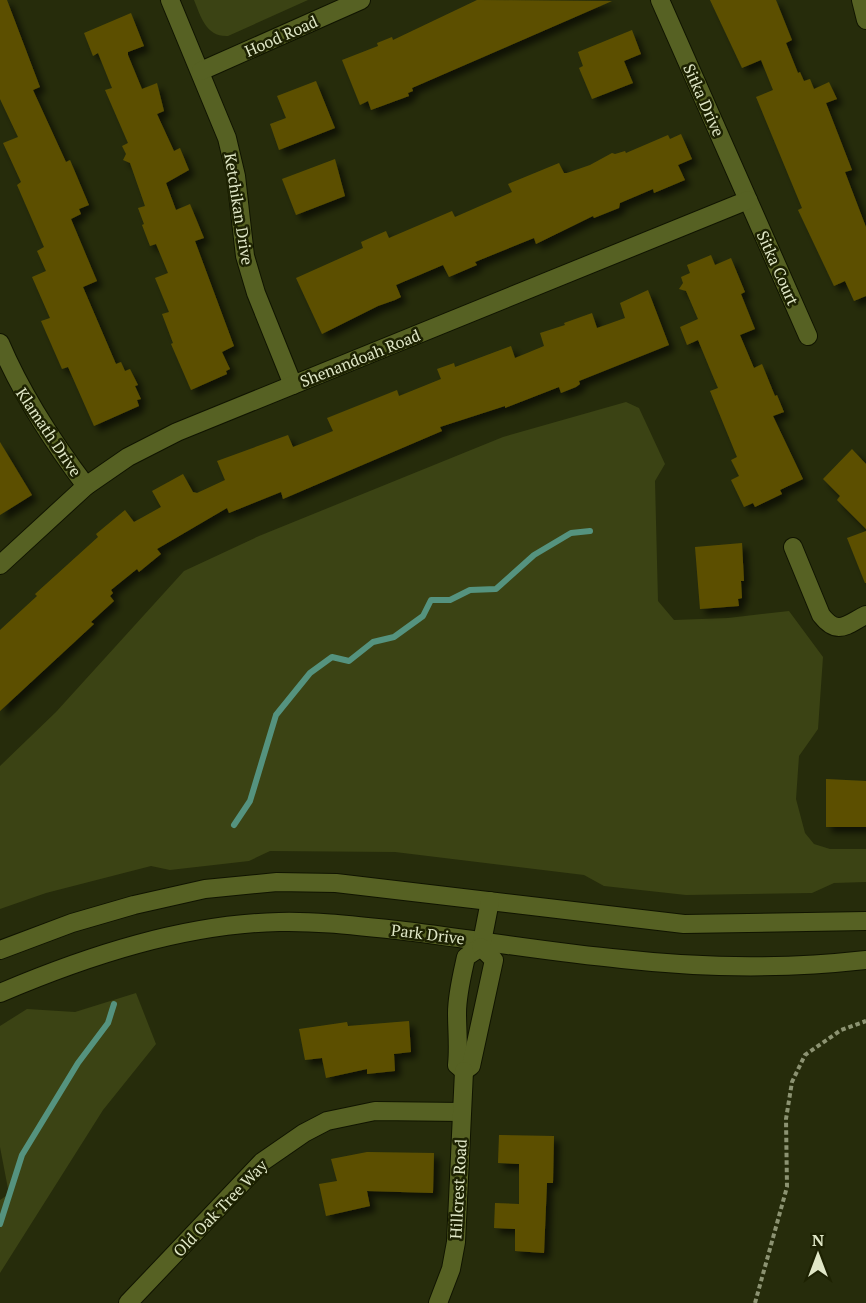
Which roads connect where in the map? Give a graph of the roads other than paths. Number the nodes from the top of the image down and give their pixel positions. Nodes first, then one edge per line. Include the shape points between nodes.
1 (170, 0) edge
2 (361, 0) edge
3 (660, 0) edge
4 (861, 0) edge
5 (866, 20) edge
6 (201, 71) junction
7 (748, 200) junction
8 (808, 336) dead end
9 (0, 343) edge
10 (293, 385) junction
11 (86, 486) junction
12 (793, 547) dead end
13 (0, 565) edge
14 (866, 615) edge
15 (490, 901) junction
16 (866, 921) edge
17 (481, 944) junction
18 (0, 950) edge
19 (866, 960) edge
20 (0, 993) edge
21 (458, 1022) junction
22 (482, 1025) junction
23 (464, 1071) junction
24 (462, 1112) junction
25 (128, 1303) edge
26 (438, 1303) edge

1 - 6 street, Ketchikan Drive
2 - 6 street, Hood Road
3 - 7 street, Sitka Drive
4 - 5 street
6 - 10 street, Ketchikan Drive via 227,138 236,176 245,256
7 - 8 street, Sitka Court
7 - 10 street, Shenandoah Road
9 - 11 street, Klamath Drive via 17,384
10 - 11 street, Shenandoah Road via 177,432 128,457
11 - 13 street, Shenandoah Road
12 - 14 street via 828,624 848,626
15 - 16 street via 684,924
15 - 17 street
15 - 18 street via 336,883 277,882 226,887 134,905
17 - 19 street, Park Drive via 682,964 735,966
17 - 20 street, Park Drive via 334,923 279,922 212,928 84,961
17 - 21 street, Hillcrest Road via 466,957
17 - 22 street, Hillcrest Road via 494,960
21 - 22 street
21 - 23 street, Hillcrest Road via 457,1065
22 - 23 street, Hillcrest Road via 471,1066
23 - 24 street, Hillcrest Road
24 - 25 street, Old Oak Tree Way via 375,1111 327,1121 304,1133 262,1162
24 - 26 street, Hillcrest Road via 456,1242

